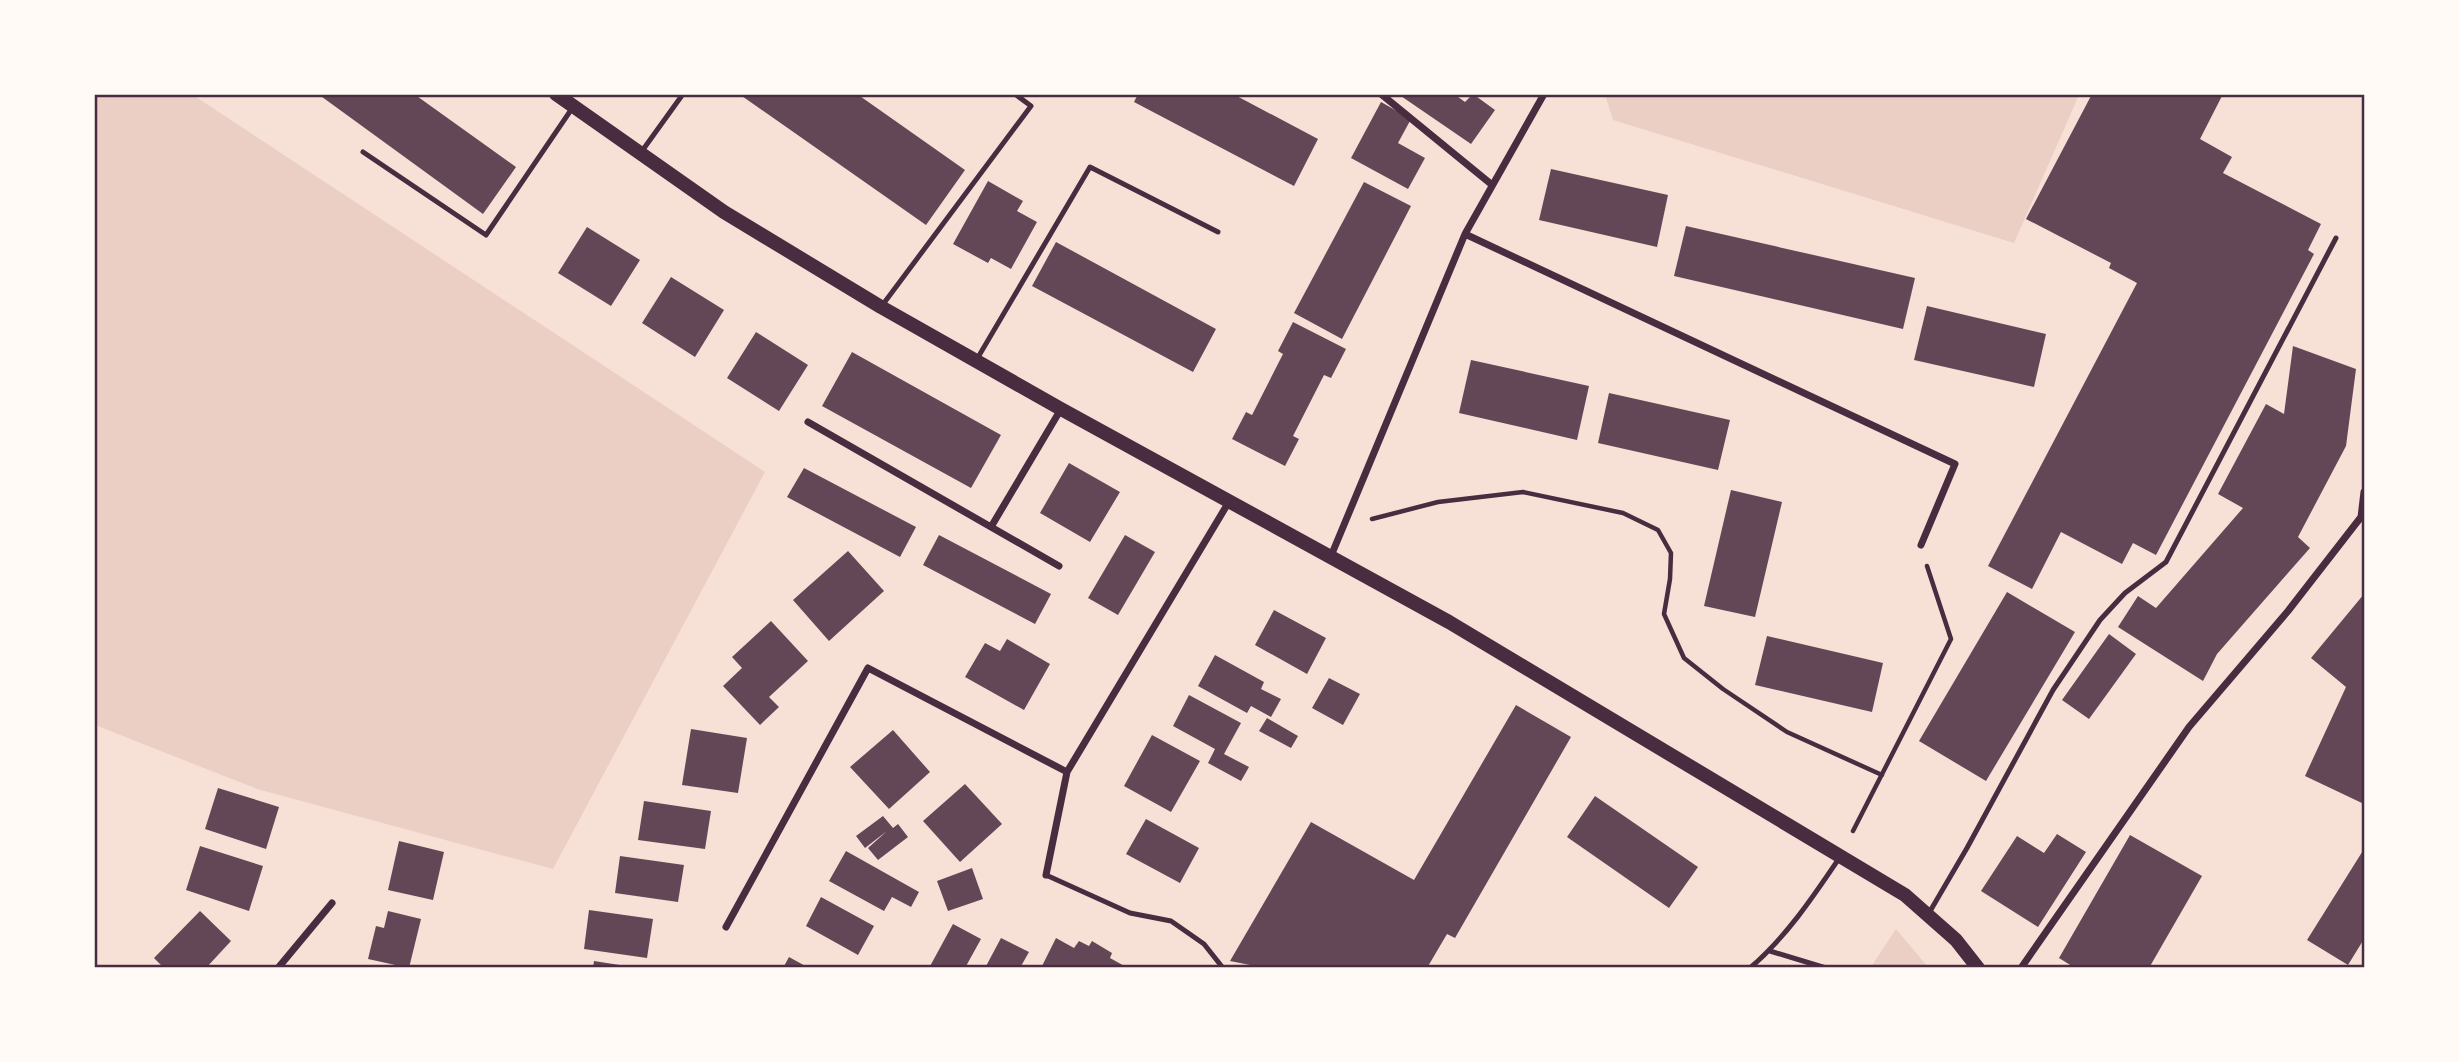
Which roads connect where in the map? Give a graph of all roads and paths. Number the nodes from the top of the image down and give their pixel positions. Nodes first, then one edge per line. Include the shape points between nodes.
1 (556, 94) edge
2 (683, 94) edge
3 (1014, 94) edge
4 (1381, 94) edge
5 (1544, 94) edge
6 (573, 107) junction
7 (363, 152) dead end
8 (640, 154) junction
9 (1491, 184) junction
10 (1218, 232) dead end
11 (1465, 234) junction
12 (2336, 238) dead end
13 (881, 307) junction
14 (976, 362) junction
15 (1061, 409) junction
16 (808, 422) dead end
17 (2364, 492) edge
18 (1230, 500) junction
19 (1344, 526) junction
20 (991, 527) junction
21 (1921, 545) joint
22 (1331, 556) junction
23 (1059, 566) dead end
24 (1067, 772) junction
25 (1882, 775) junction
26 (1840, 857) junction
27 (1046, 874) joint
28 (332, 902) dead end
29 (1927, 915) junction
30 (726, 927) dead end
31 (1770, 951) junction
32 (278, 968) edge
33 (1223, 968) edge
34 (1750, 968) edge
35 (1826, 968) edge
36 (1978, 968) edge
37 (2021, 968) edge

1 - 6 main road
2 - 8 lane
3 - 13 lane via 1031,106
4 - 9 street
5 - 9 street
6 - 7 lane via 485,235
6 - 8 main road
8 - 13 main road via 724,212
9 - 11 street
10 - 14 lane via 1090,167
11 - 19 street
11 - 21 street via 1955,464
12 - 29 lane via 2166,562 2099,620 2053,690
13 - 14 main road
14 - 15 main road
15 - 18 main road
15 - 20 street
16 - 20 street
17 - 37 street via 2361,517 2189,727
18 - 22 main road
18 - 24 street
19 - 22 street
19 - 25 path via 1438,502 1522,492 1623,513 1658,530 1671,553 1664,614 1684,658 1787,732
20 - 23 street
21 - 25 path via 1951,639
22 - 26 main road
24 - 27 street
24 - 30 street via 868,668
25 - 26 path
26 - 29 main road via 1905,895
26 - 31 lane
27 - 33 lane via 1130,913 1171,921 1204,944
28 - 32 street
29 - 36 main road via 1956,940
31 - 34 lane
31 - 35 lane

